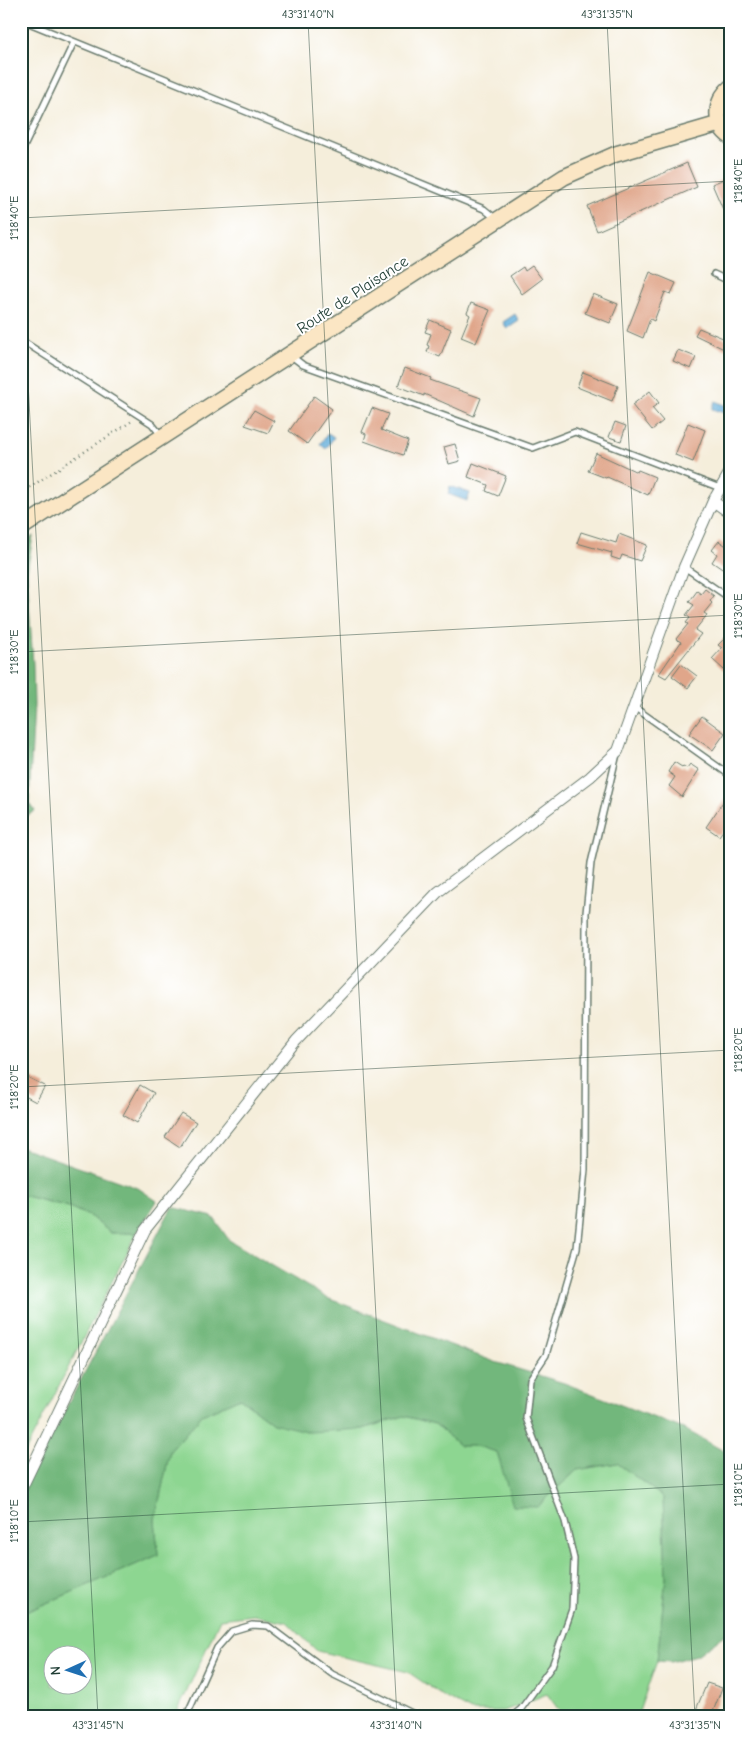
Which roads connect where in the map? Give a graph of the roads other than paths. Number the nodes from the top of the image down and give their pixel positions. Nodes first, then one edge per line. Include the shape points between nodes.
1 (24, 21) edge
2 (74, 42) junction
3 (731, 87) edge
4 (719, 124) junction
5 (731, 137) edge
6 (21, 152) edge
7 (498, 220) junction
8 (714, 274) dead end
9 (731, 282) edge
10 (21, 340) edge
11 (290, 355) junction
12 (163, 438) junction
13 (731, 470) edge
14 (720, 488) junction
15 (713, 502) junction
16 (731, 514) edge
17 (21, 528) edge
18 (684, 567) junction
19 (731, 599) edge
20 (634, 706) junction
21 (618, 751) junction
22 (731, 776) edge
23 (21, 1490) edge
24 (186, 1717) edge
25 (430, 1717) edge
26 (511, 1717) edge

1 - 2 lane
2 - 6 lane
2 - 7 lane via 484,209
3 - 4 main road via 718,104
4 - 5 main road
4 - 7 main road, Route de Plaisance via 616,154 564,178
7 - 11 main road, Route de Plaisance
8 - 9 lane
10 - 12 lane via 152,424
11 - 12 main road, Route de Plaisance
11 - 14 lane via 302,366 533,448 575,432
12 - 17 main road, Route de Plaisance
13 - 14 street
14 - 15 street
15 - 16 street
15 - 18 street
18 - 19 lane
18 - 20 street
20 - 21 street
20 - 22 lane
21 - 23 street via 590,777 438,892 296,1041 145,1230
21 - 26 lane via 591,863 586,913 586,1170 577,1248 546,1355 530,1379 526,1418 565,1521 574,1559 572,1609 552,1666 521,1709
24 - 25 lane via 217,1648 232,1631 252,1625 268,1626 332,1674 414,1714

